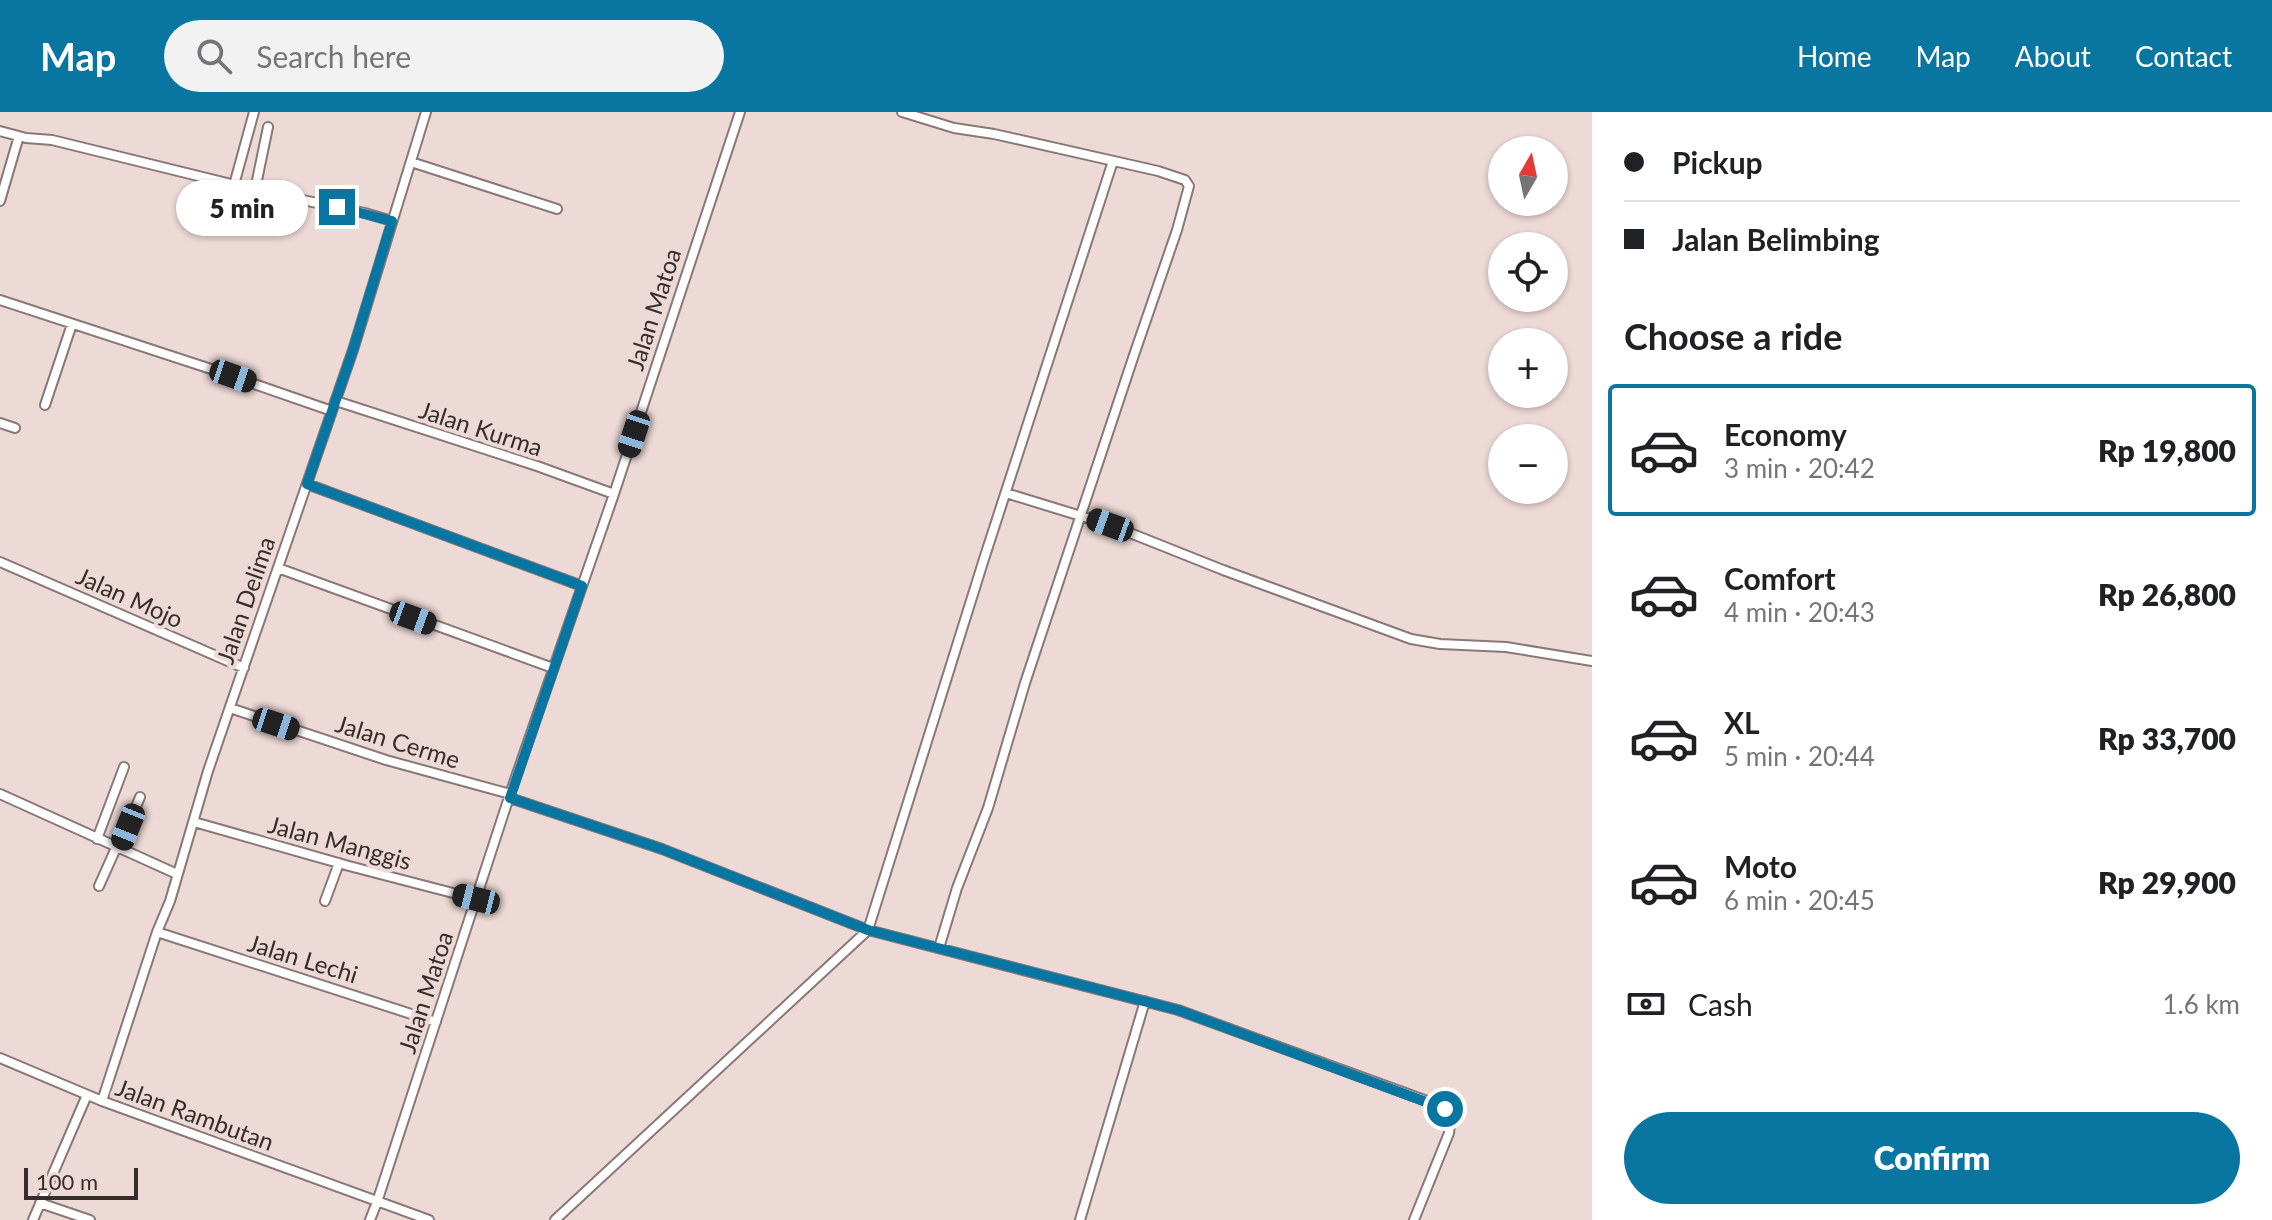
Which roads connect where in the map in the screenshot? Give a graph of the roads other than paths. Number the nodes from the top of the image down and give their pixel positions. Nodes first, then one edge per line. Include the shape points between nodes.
1 (254, 112) edge
2 (426, 112) edge
3 (740, 112) edge
4 (902, 112) edge
5 (268, 127) dead end
6 (0, 131) edge
7 (19, 136) junction
8 (1113, 161) junction
9 (411, 162) junction
10 (234, 185) junction
11 (255, 190) junction
12 (0, 201) edge
13 (557, 209) dead end
14 (392, 221) junction
15 (0, 300) edge
16 (72, 324) junction
17 (336, 401) junction
18 (45, 405) dead end
19 (332, 411) junction
20 (0, 423) edge
21 (15, 428) dead end
22 (307, 484) junction
23 (1006, 493) junction
24 (614, 494) junction
25 (1080, 515) junction
26 (0, 562) edge
27 (278, 568) junction
28 (582, 586) junction
29 (1592, 661) edge
30 (244, 668) junction
31 (553, 668) junction
32 (230, 708) junction
33 (124, 767) dead end
34 (0, 794) edge
35 (510, 796) junction
36 (140, 797) dead end
37 (194, 822) junction
38 (97, 839) junction
39 (118, 848) junction
40 (339, 863) junction
41 (177, 874) junction
42 (99, 886) dead end
43 (476, 899) junction
44 (325, 901) dead end
45 (868, 930) junction
46 (157, 932) junction
47 (939, 948) junction
48 (1145, 1001) junction
49 (436, 1022) junction
50 (0, 1058) edge
51 (87, 1095) junction
52 (102, 1101) junction
53 (377, 1202) junction
54 (40, 1203) junction
55 (33, 1220) edge
56 (90, 1220) edge
57 (370, 1220) edge
58 (429, 1220) edge
59 (555, 1220) edge
60 (1080, 1220) edge
61 (1414, 1220) edge

1 - 10 street
2 - 9 street, Jalan Delima
3 - 24 street, Jalan Matoa
4 - 8 street
5 - 11 street
6 - 7 street
7 - 10 street
7 - 12 street
8 - 23 street
8 - 25 street via 1172,176 1189,186
9 - 13 street
9 - 14 street, Jalan Delima
10 - 11 street
11 - 14 street
14 - 17 street, Jalan Delima
15 - 16 street
16 - 18 street
16 - 19 street
17 - 19 street, Jalan Delima
17 - 24 street, Jalan Kurma
19 - 22 street, Jalan Delima
20 - 21 street
22 - 27 street, Jalan Delima
22 - 28 street
23 - 25 street
23 - 45 street
24 - 28 street, Jalan Matoa
25 - 29 street via 1411,639
25 - 47 street
26 - 30 street, Jalan Mojo
27 - 30 street, Jalan Delima
27 - 31 street
28 - 31 street, Jalan Matoa
30 - 32 street, Jalan Delima
31 - 35 street, Jalan Matoa
32 - 35 street, Jalan Cerme
32 - 37 street, Jalan Delima
33 - 38 street
34 - 38 street
35 - 43 street, Jalan Matoa
35 - 45 street, Jalan Cerme
36 - 39 street
37 - 40 street, Jalan Manggis
37 - 41 street, Jalan Delima
38 - 39 street
39 - 41 street
39 - 42 street
40 - 43 street, Jalan Manggis
40 - 44 street
41 - 46 street, Jalan Delima
43 - 49 street, Jalan Matoa
45 - 47 street, Jalan Cerme
45 - 59 street
46 - 49 street, Jalan Lechi
46 - 52 street, Jalan Delima
47 - 48 street, Jalan Cerme
48 - 60 street
48 - 61 street, Jalan Cerme via 1445,1109 1451,1115 1449,1133
49 - 53 street, Jalan Matoa
50 - 51 street, Jalan Rambutan
51 - 52 street, Jalan Rambutan
51 - 54 street
52 - 53 street, Jalan Rambutan
53 - 57 street, Jalan Matoa
53 - 58 street, Jalan Rambutan
54 - 55 street
54 - 56 street

